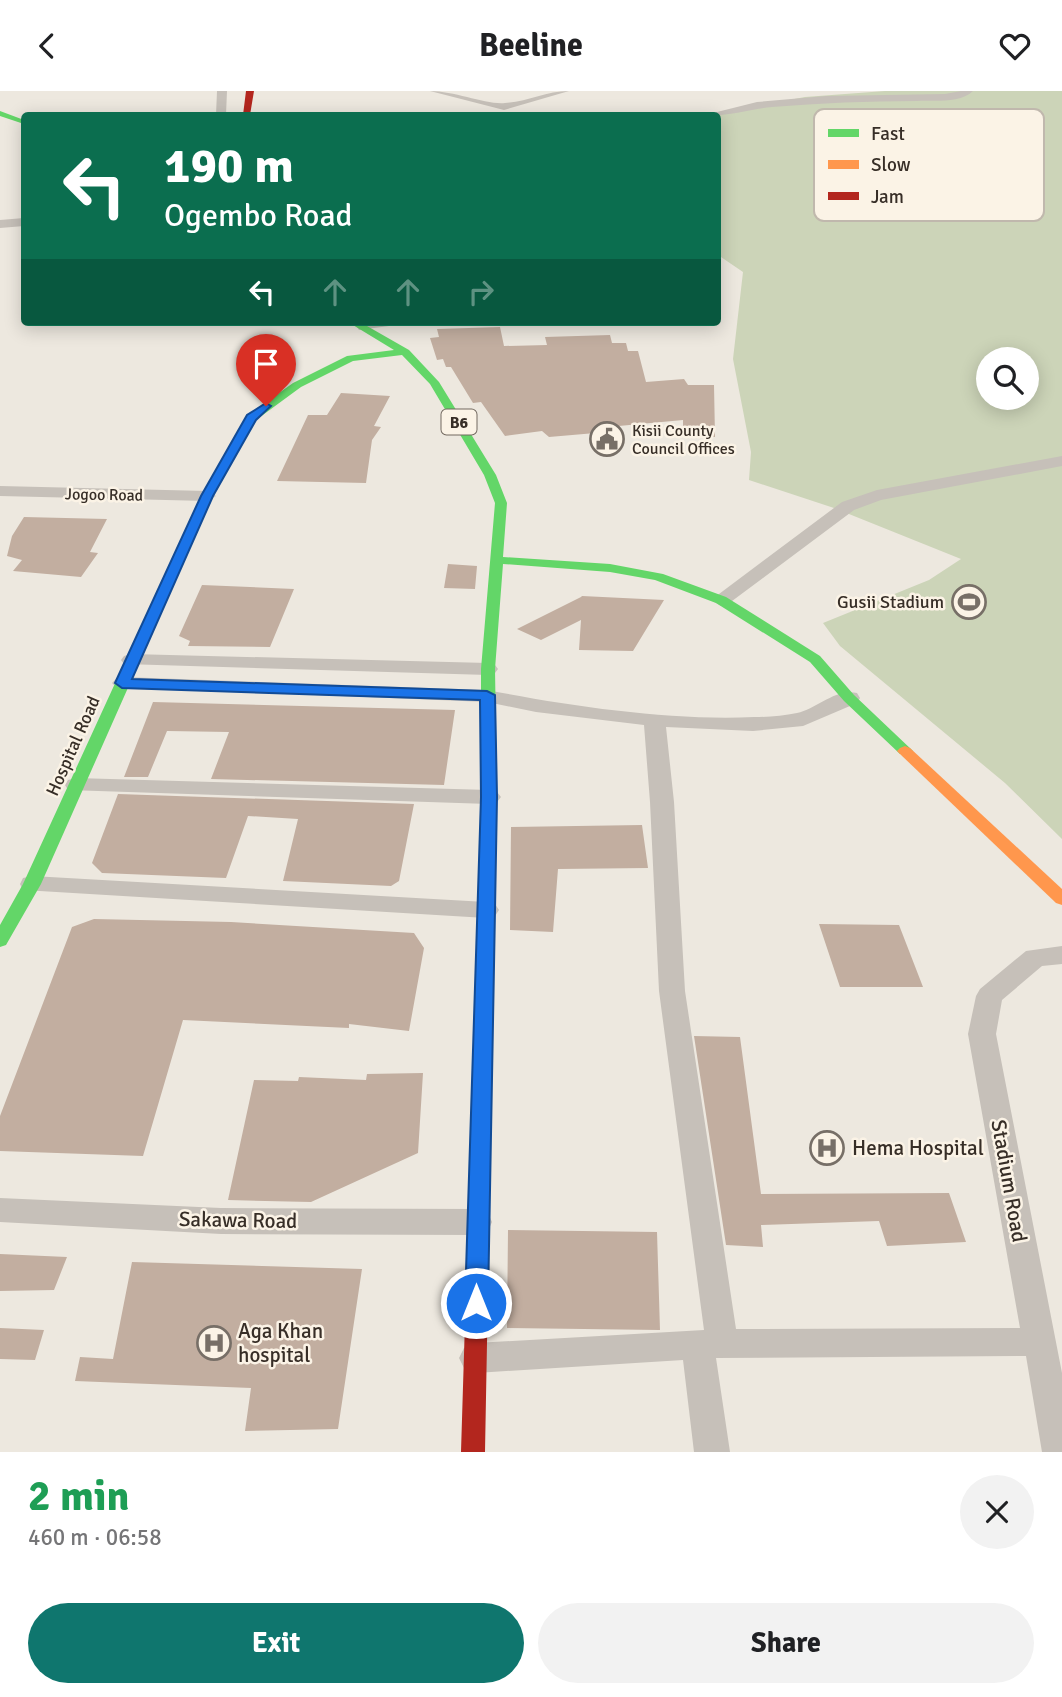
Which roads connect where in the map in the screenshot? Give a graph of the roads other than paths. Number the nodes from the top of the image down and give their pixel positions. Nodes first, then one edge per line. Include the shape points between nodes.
1 (222, 91) edge
2 (250, 91) edge
3 (436, 91) edge
4 (564, 91) edge
5 (968, 91) edge
6 (503, 111) edge
7 (221, 112) edge
8 (246, 112) edge
9 (0, 113) edge
10 (721, 113) edge
11 (21, 121) edge
12 (21, 222) edge
13 (0, 225) edge
14 (360, 326) edge
15 (405, 352) junction
16 (1062, 461) edge
17 (0, 491) edge
18 (207, 496) junction
19 (495, 560) junction
20 (721, 600) junction
21 (131, 660) junction
22 (488, 669) junction
23 (122, 683) junction
24 (487, 695) junction
25 (849, 698) junction
26 (654, 720) junction
27 (76, 785) junction
28 (489, 797) junction
29 (32, 884) junction
30 (1062, 899) edge
31 (486, 910) junction
32 (0, 941) edge
33 (1062, 955) edge
34 (0, 1210) edge
35 (477, 1222) junction
36 (1039, 1342) junction
37 (710, 1343) junction
38 (476, 1358) junction
39 (473, 1452) edge
40 (712, 1452) edge
41 (1059, 1452) edge

1 - 7 street
2 - 8 main road
3 - 6 street
4 - 6 street
5 - 10 street via 945,97 826,99
9 - 11 main road
12 - 13 street
14 - 15 main road, B6
15 - 18 main road, Hospital Road via 351,358 266,406 251,418
15 - 19 main road, B6 via 434,382 490,475 501,503
16 - 20 street via 877,495 848,506
17 - 18 street, Jogoo Road
18 - 21 main road, Hospital Road
19 - 20 main road via 610,568 657,577
19 - 22 main road, B6
20 - 25 main road via 815,659
21 - 22 street
21 - 23 main road, Hospital Road
22 - 24 main road, B6
23 - 24 street
23 - 27 main road, Hospital Road
24 - 26 street via 523,704
24 - 28 main road, B6
25 - 26 street via 803,719 753,724
25 - 30 main road
26 - 37 street via 672,991
27 - 28 street
27 - 29 main road, Hospital Road
28 - 31 main road, B6
29 - 31 street
29 - 32 main road, Hospital Road
31 - 35 main road, B6
33 - 36 street, Stadium Road via 1035,957 989,996 982,1034
34 - 35 street, Sakawa Road via 221,1221
35 - 38 main road, B6
36 - 37 street
36 - 41 street, Stadium Road
37 - 38 street
37 - 40 street
38 - 39 main road, B6

